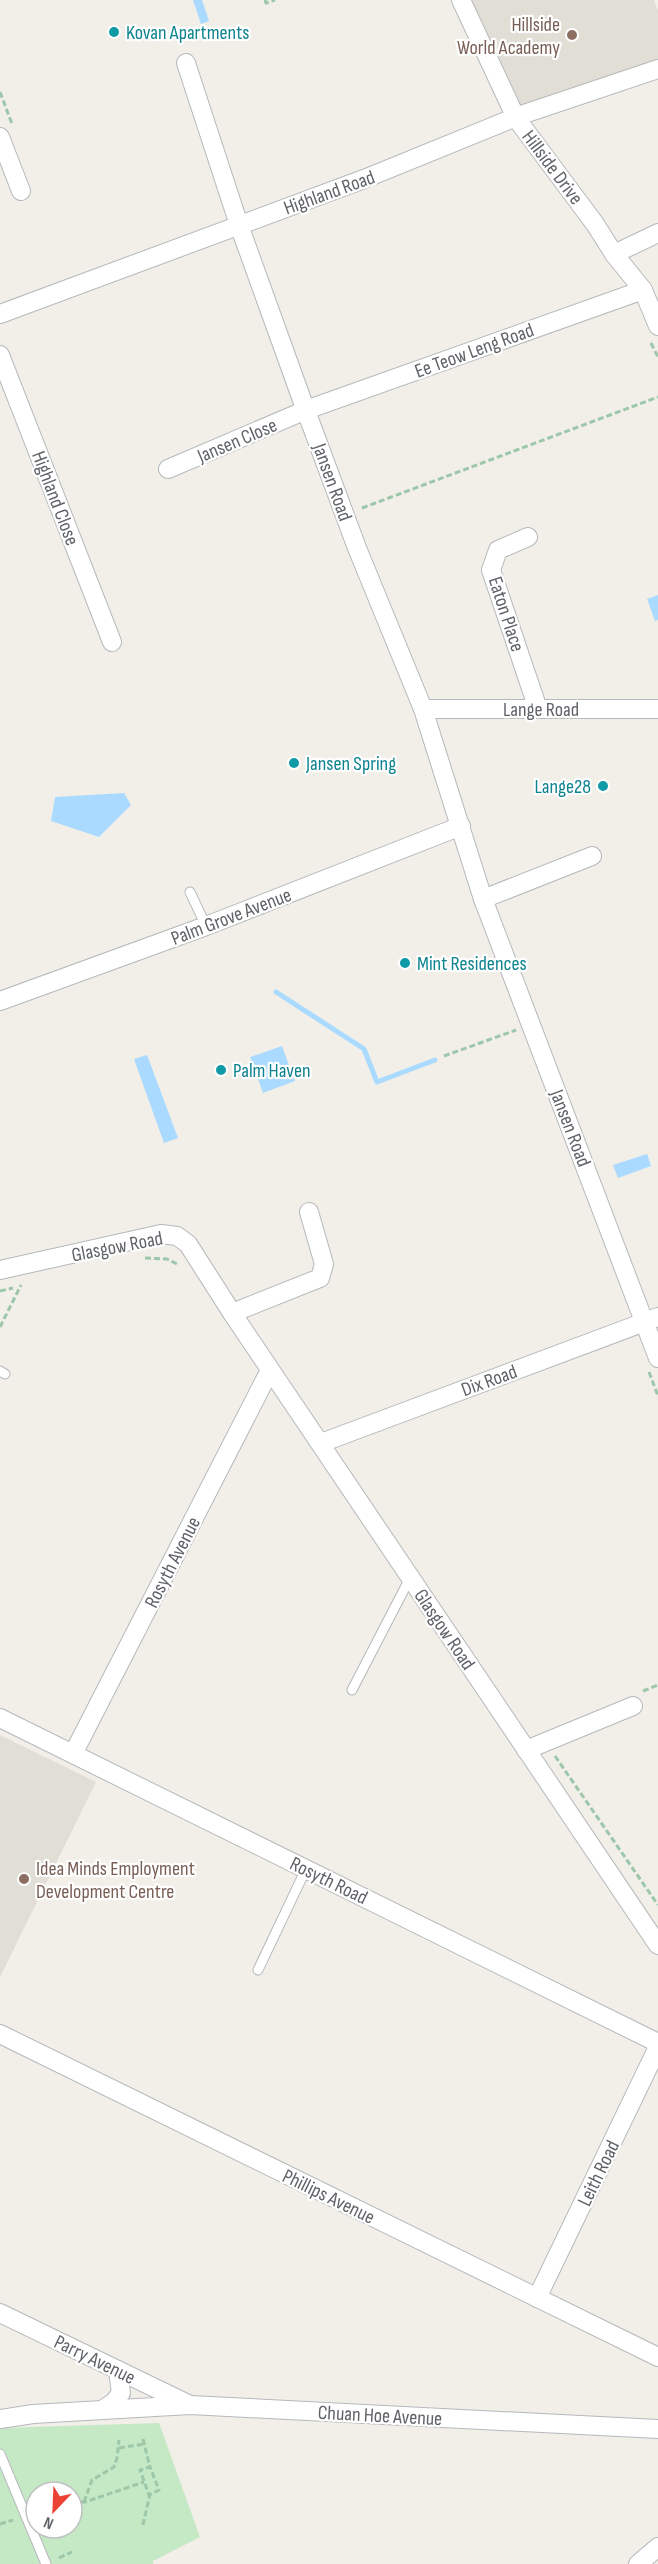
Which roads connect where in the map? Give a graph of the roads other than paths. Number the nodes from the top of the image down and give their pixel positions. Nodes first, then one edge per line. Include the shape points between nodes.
1 (461, 0) edge
2 (186, 63) dead end
3 (658, 69) edge
4 (516, 118) junction
5 (0, 136) edge
6 (21, 191) dead end
7 (239, 225) junction
8 (658, 233) edge
9 (614, 254) junction
10 (643, 290) junction
11 (0, 314) edge
12 (658, 326) edge
13 (0, 355) edge
14 (306, 410) junction
15 (168, 469) dead end
16 (528, 537) dead end
17 (112, 642) dead end
18 (538, 709) junction
19 (658, 709) edge
20 (423, 710) junction
21 (461, 826) junction
22 (592, 856) dead end
23 (190, 892) dead end
24 (483, 899) junction
25 (206, 926) junction
26 (0, 1001) edge
27 (309, 1212) dead end
28 (2, 1274) edge
29 (232, 1313) junction
30 (651, 1319) edge
31 (658, 1358) edge
32 (270, 1370) junction
33 (321, 1443) junction
34 (410, 1578) junction
35 (352, 1690) dead end
36 (633, 1706) dead end
37 (0, 1718) edge
38 (526, 1750) junction
39 (73, 1754) junction
40 (306, 1869) junction
41 (658, 1945) edge
42 (258, 1970) dead end
43 (0, 2034) edge
44 (658, 2045) edge
45 (537, 2298) junction
46 (0, 2313) edge
47 (658, 2357) edge
48 (118, 2370) junction
49 (190, 2405) junction
50 (102, 2410) junction
51 (0, 2419) edge
52 (658, 2429) edge
53 (0, 2454) edge
54 (658, 2547) edge
55 (46, 2564) edge
56 (638, 2564) edge

1 - 4 street, Hillside Drive
2 - 7 street, Jansen Road
3 - 4 street, Highland Road
4 - 7 street, Highland Road via 364,180
4 - 9 street, Hillside Drive
5 - 6 street
7 - 11 street, Highland Road
7 - 14 street, Jansen Road
8 - 9 street
9 - 10 street, Hillside Drive
10 - 12 street, Hillside Drive
10 - 14 street, Ee Teow Leng Road
13 - 17 street, Highland Close
14 - 15 street, Jansen Close
14 - 20 street, Jansen Road
16 - 18 street, Eaton Place via 498,550 491,570
18 - 19 street, Lange Road
18 - 20 street, Lange Road
20 - 21 street, Jansen Road
21 - 24 street, Jansen Road
21 - 25 street, Palm Grove Avenue
22 - 24 street
23 - 25 lane
24 - 30 street, Jansen Road
25 - 26 street, Palm Grove Avenue
27 - 29 street via 324,1264 320,1278
28 - 29 street, Glasgow Road via 161,1234 177,1236 188,1244
29 - 32 street, Glasgow Road
30 - 31 street, Jansen Road
30 - 33 street, Dix Road
32 - 33 street, Glasgow Road
32 - 39 street, Rosyth Avenue
33 - 34 street, Glasgow Road
34 - 35 lane
34 - 38 street, Glasgow Road
36 - 38 street
37 - 39 street, Rosyth Road
38 - 41 street, Glasgow Road
39 - 40 street, Rosyth Road
40 - 42 lane
40 - 44 street, Rosyth Road
43 - 45 street, Phillips Avenue
44 - 45 street, Leith Road
45 - 47 street, Phillips Avenue
46 - 48 street, Parry Avenue
48 - 49 street, Parry Avenue
48 - 50 street via 121,2393
49 - 50 street, Chuan Hoe Avenue
49 - 52 street, Chuan Hoe Avenue
50 - 51 street, Chuan Hoe Avenue
53 - 55 lane
54 - 56 street

